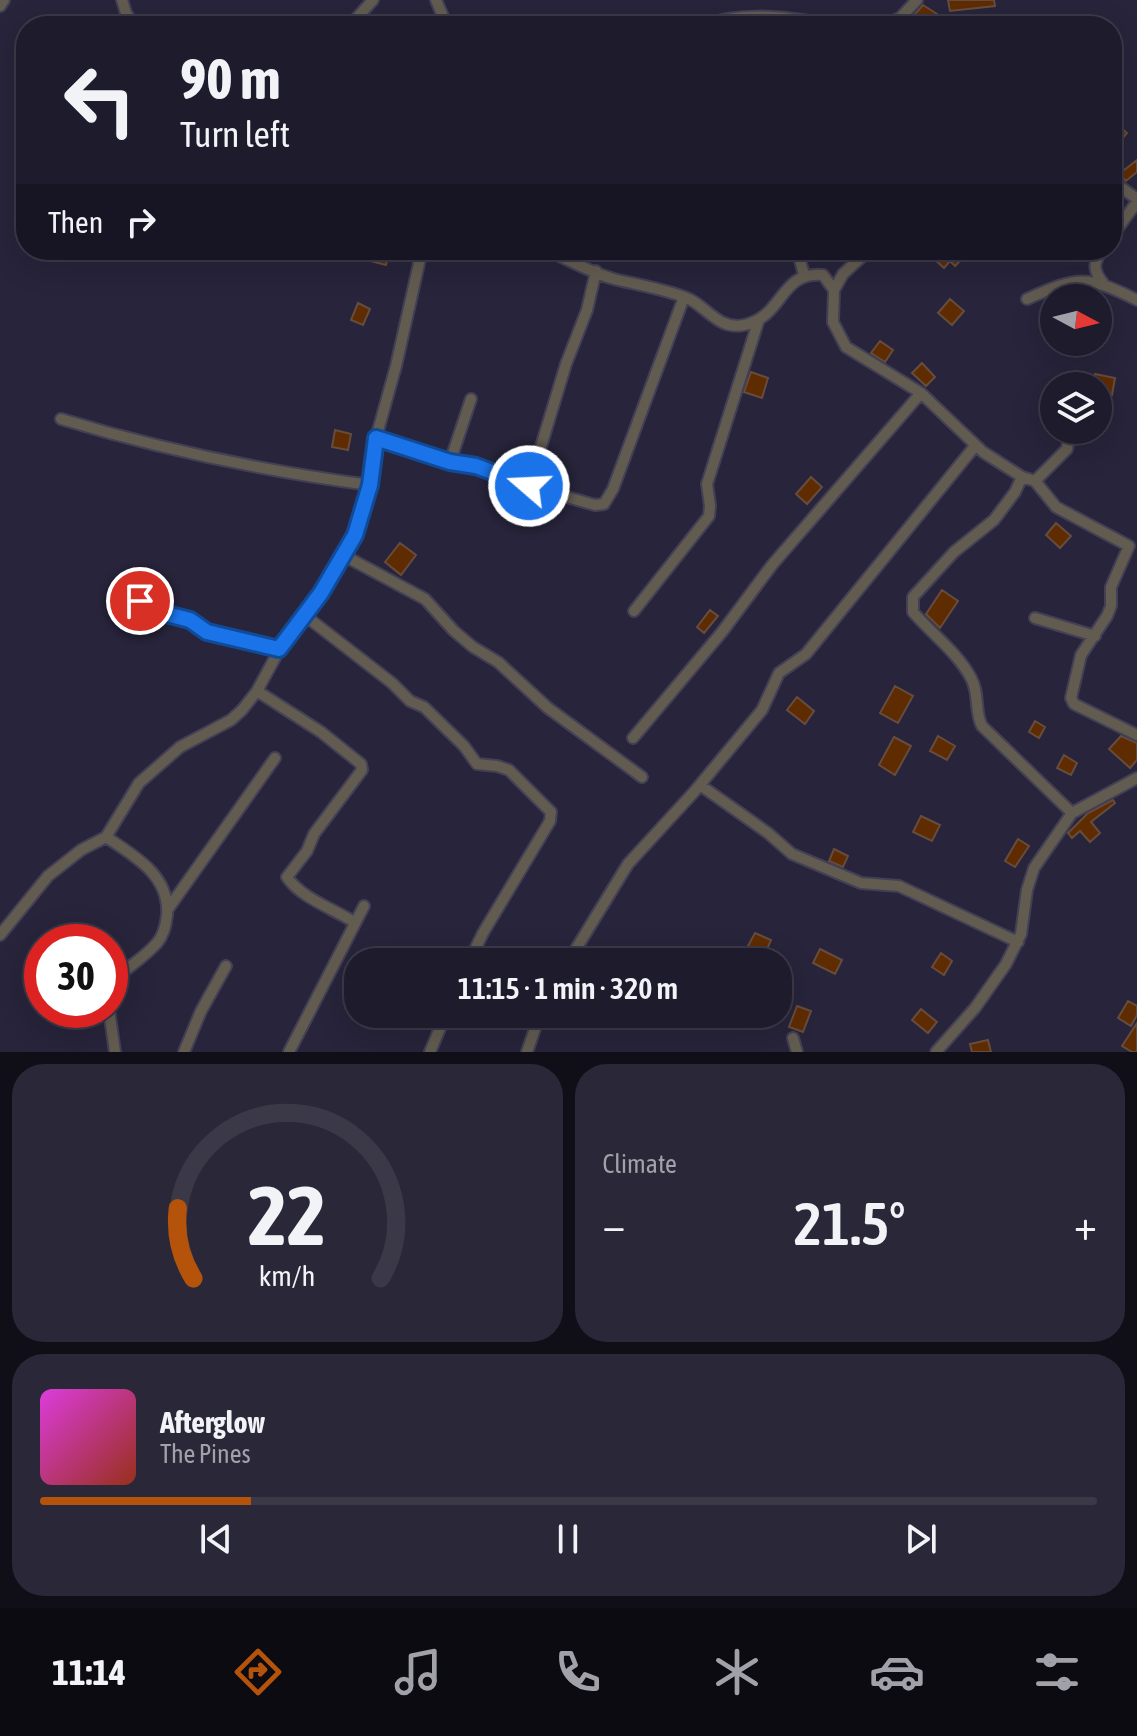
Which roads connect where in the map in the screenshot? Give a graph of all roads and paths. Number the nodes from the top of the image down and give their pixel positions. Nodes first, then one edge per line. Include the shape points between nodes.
1 (4, 0) edge
2 (917, 0) edge
3 (0, 6) edge
4 (902, 16) edge
5 (1137, 201) edge
6 (1122, 222) edge
7 (420, 260) edge
8 (570, 260) edge
9 (800, 260) edge
10 (858, 260) edge
11 (1097, 260) edge
12 (596, 271) junction
13 (843, 274) junction
14 (804, 275) junction
15 (823, 275) junction
16 (1103, 283) junction
17 (834, 290) junction
18 (684, 297) junction
19 (1027, 299) dead end
20 (1137, 300) edge
21 (759, 319) junction
22 (921, 393) junction
23 (471, 399) dead end
24 (61, 419) dead end
25 (376, 438) junction
26 (1068, 444) edge
27 (975, 446) junction
28 (450, 462) junction
29 (1022, 477) junction
30 (1035, 481) junction
31 (370, 485) junction
32 (529, 486) junction
33 (1133, 547) edge
34 (341, 554) junction
35 (127, 595) dead end
36 (634, 611) dead end
37 (303, 614) junction
38 (1035, 618) dead end
39 (1095, 636) junction
40 (279, 649) junction
41 (257, 691) junction
42 (1137, 735) edge
43 (633, 738) dead end
44 (275, 758) dead end
45 (642, 777) dead end
46 (1137, 778) edge
47 (700, 785) junction
48 (1072, 813) junction
49 (106, 837) junction
50 (364, 906) dead end
51 (168, 909) junction
52 (354, 922) junction
53 (0, 935) edge
54 (1018, 942) junction
55 (476, 948) edge
56 (577, 948) edge
57 (226, 966) dead end
58 (128, 969) edge
59 (112, 1028) edge
60 (440, 1028) edge
61 (535, 1028) edge
62 (793, 1038) dead end
63 (945, 1042) junction
64 (115, 1052) edge
65 (184, 1052) edge
66 (289, 1052) edge
67 (430, 1052) edge
68 (527, 1052) edge
69 (797, 1052) edge
70 (936, 1052) edge
71 (954, 1052) edge

1 - 3 street
2 - 4 street
5 - 6 street
7 - 25 street
8 - 12 street
9 - 14 street
10 - 13 street
11 - 16 street via 1094,272
12 - 18 street
12 - 32 street
13 - 15 street
13 - 17 street
14 - 15 street
14 - 21 street
15 - 17 street
16 - 19 street via 1060,283
16 - 20 street
17 - 22 street via 833,322 846,347
18 - 21 street via 730,325
18 - 32 street via 604,504
21 - 36 street via 707,484 709,516
22 - 27 street
22 - 43 street via 772,565
23 - 28 street
24 - 31 street via 178,452
25 - 28 street
25 - 31 street
26 - 30 street
27 - 29 street
27 - 47 street via 806,654 779,673 762,710
28 - 32 street
29 - 30 street
29 - 48 street via 1000,514 954,552 913,597 913,612 972,679 982,726
30 - 33 street via 1056,507
31 - 34 street via 355,535
33 - 39 street via 1111,587 1111,606
34 - 37 street
34 - 45 street via 425,599 463,639
35 - 40 street via 207,632
37 - 40 street
37 - 55 street via 424,707 477,764 509,770 551,812
38 - 39 street
39 - 42 street via 1081,655 1071,698
40 - 41 street
41 - 49 street via 231,720 180,747 139,783
41 - 52 street via 361,764 362,770 287,877 296,891
44 - 51 street
46 - 48 street
47 - 54 street via 792,854 861,883 899,886
47 - 56 street via 628,864
48 - 54 street via 1034,868
49 - 51 street via 157,875
49 - 53 street via 48,876
50 - 52 street
51 - 58 street via 158,943
52 - 66 street
54 - 63 street via 990,988
57 - 65 street
59 - 64 street
60 - 67 street
61 - 68 street
62 - 69 street
63 - 70 street
63 - 71 street

